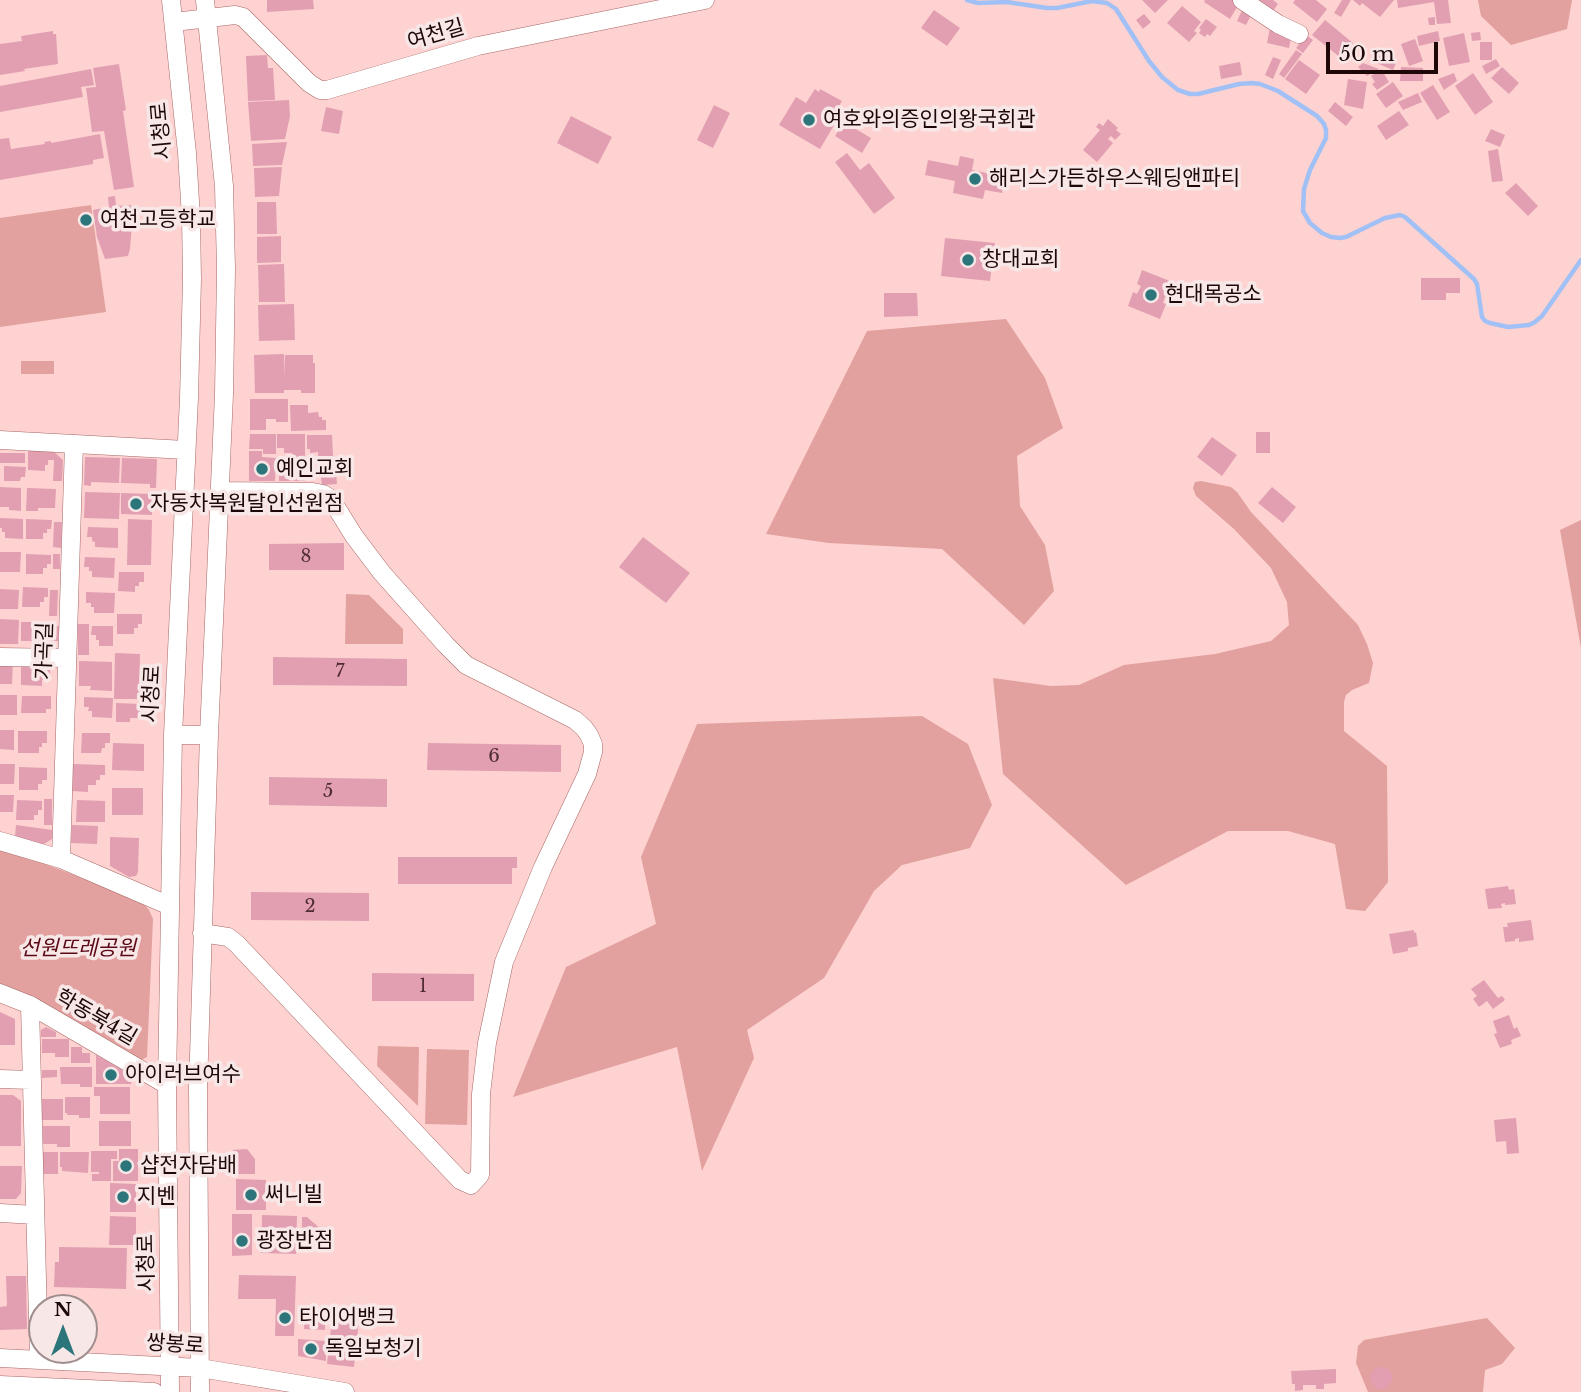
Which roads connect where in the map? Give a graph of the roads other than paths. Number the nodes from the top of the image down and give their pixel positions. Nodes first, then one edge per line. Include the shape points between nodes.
1 (171, 0) edge
2 (705, 0) edge
3 (1242, 0) edge
4 (206, 9) edge
5 (174, 22) junction
6 (1299, 34) dead end
7 (0, 440) edge
8 (74, 444) junction
9 (186, 450) junction
10 (220, 491) junction
11 (0, 657) edge
12 (67, 658) junction
13 (173, 735) junction
14 (209, 735) junction
15 (0, 841) edge
16 (61, 859) junction
17 (170, 906) junction
18 (202, 933) junction
19 (0, 993) edge
20 (30, 1006) junction
21 (0, 1079) edge
22 (31, 1080) junction
23 (167, 1085) junction
24 (0, 1213) edge
25 (35, 1215) junction
26 (37, 1294) edge
27 (0, 1358) edge
28 (28, 1359) edge
29 (98, 1363) edge
30 (170, 1367) junction
31 (200, 1368) junction
32 (0, 1385) edge
33 (42, 1389) edge
34 (154, 1392) edge
35 (170, 1392) edge
36 (200, 1392) edge
37 (345, 1392) edge

1 - 5 street, 시청로
2 - 4 street, 여천길 via 478,46 327,90 309,83 243,17
3 - 6 street
4 - 5 street, 여천길
4 - 10 street via 224,186 226,320
5 - 9 street, 시청로 via 191,217
7 - 8 street
8 - 9 street
8 - 12 street, 가곡길
9 - 13 street, 시청로
10 - 14 street
10 - 18 street via 313,492 331,499 382,573 466,664 575,720 593,744 587,774 504,962 481,1094 480,1175 471,1185 460,1180 236,943
11 - 12 street
12 - 16 street, 가곡길
13 - 14 street
13 - 17 street, 시청로
14 - 18 street
15 - 16 street
16 - 17 street
17 - 23 street, 시청로
18 - 31 street
19 - 20 street, 학동북4길
20 - 22 street
20 - 23 street, 학동북4길
21 - 22 street
22 - 25 street
23 - 30 street, 시청로
24 - 25 street
25 - 26 street
27 - 28 street, 쌍봉로
29 - 30 street, 쌍봉로
30 - 31 street, 쌍봉로
30 - 35 street, 시청로
31 - 36 street
31 - 37 street, 쌍봉로
32 - 33 street
33 - 34 street

